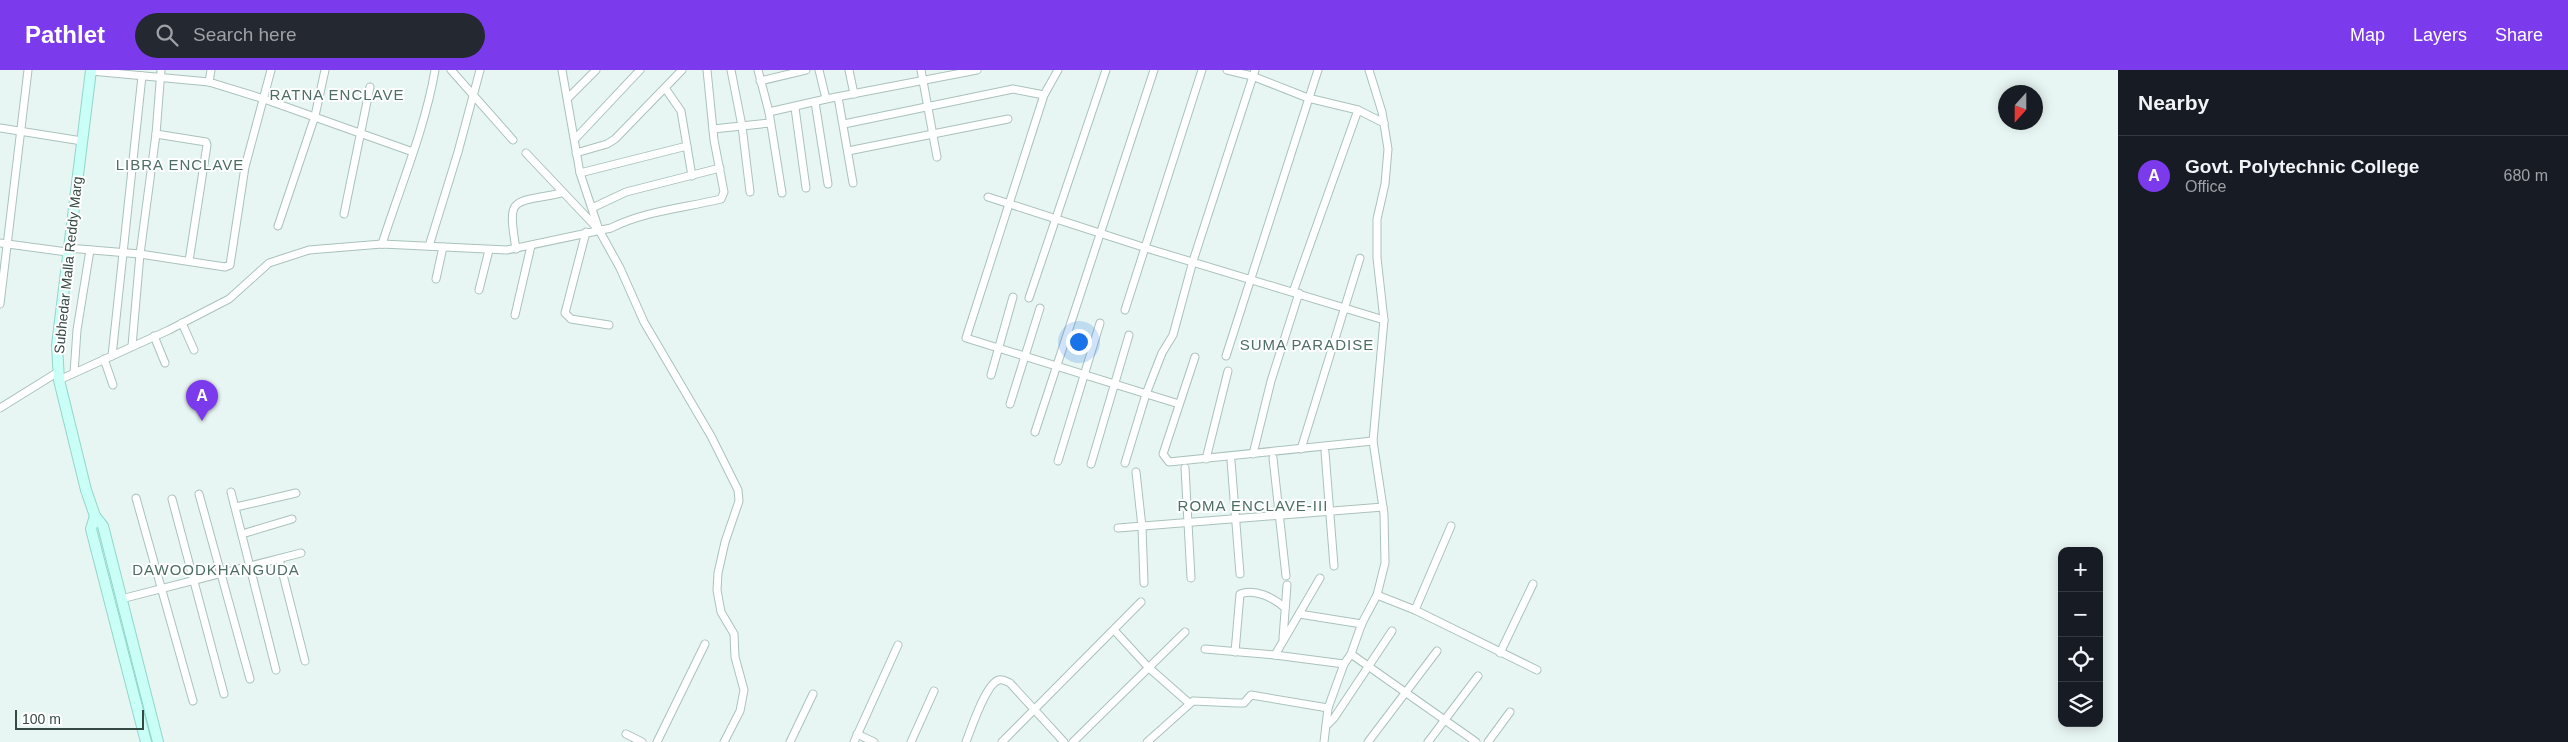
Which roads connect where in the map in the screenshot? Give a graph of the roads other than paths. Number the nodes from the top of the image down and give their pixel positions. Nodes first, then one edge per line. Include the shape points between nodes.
1 (28, 70) edge
2 (91, 70) edge
3 (161, 70) edge
4 (211, 70) edge
5 (272, 70) edge
6 (325, 70) edge
7 (435, 70) edge
8 (451, 70) edge
9 (480, 70) edge
10 (562, 70) edge
11 (596, 70) edge
12 (640, 70) edge
13 (682, 70) edge
14 (707, 70) edge
15 (731, 70) edge
16 (758, 70) edge
17 (806, 70) edge
18 (819, 70) edge
19 (849, 70) edge
20 (921, 70) edge
21 (977, 70) edge
22 (1058, 70) edge
23 (1106, 70) edge
24 (1154, 70) edge
25 (1202, 70) edge
26 (1227, 70) edge
27 (1318, 70) edge
28 (1369, 70) edge
29 (1253, 73) edge
30 (142, 76) junction
31 (160, 78) junction
32 (760, 81) junction
33 (924, 81) junction
34 (210, 82) junction
35 (370, 87) dead end
36 (665, 88) junction
37 (854, 94) junction
38 (474, 95) junction
39 (1044, 95) junction
40 (838, 97) junction
41 (264, 98) junction
42 (568, 98) junction
43 (1308, 98) junction
44 (826, 99) junction
45 (815, 102) junction
46 (928, 107) junction
47 (794, 108) junction
48 (1358, 110) junction
49 (769, 112) junction
50 (315, 116) junction
51 (1008, 119) dead end
52 (770, 123) junction
53 (1384, 123) junction
54 (844, 124) junction
55 (742, 126) junction
56 (0, 128) edge
57 (713, 129) junction
58 (20, 132) junction
59 (156, 134) junction
60 (361, 134) junction
61 (931, 134) junction
62 (575, 139) junction
63 (513, 140) dead end
64 (82, 141) junction
65 (687, 146) junction
66 (848, 151) junction
67 (412, 152) junction
68 (526, 153) dead end
69 (576, 153) junction
70 (937, 157) dead end
71 (720, 168) junction
72 (580, 173) junction
73 (692, 176) junction
74 (853, 182) dead end
75 (828, 184) dead end
76 (806, 188) dead end
77 (561, 192) junction
78 (750, 192) dead end
79 (782, 193) dead end
80 (988, 197) dead end
81 (1011, 204) junction
82 (592, 208) junction
83 (344, 214) dead end
84 (1056, 219) junction
85 (278, 226) dead end
86 (599, 230) junction
87 (586, 232) junction
88 (1099, 233) junction
89 (3, 244) edge
90 (382, 244) junction
91 (428, 246) junction
92 (531, 246) junction
93 (443, 247) junction
94 (516, 248) junction
95 (1146, 248) junction
96 (68, 250) junction
97 (90, 250) junction
98 (489, 250) junction
99 (122, 252) junction
100 (140, 254) junction
101 (1360, 258) dead end
102 (189, 261) junction
103 (1193, 261) junction
104 (1252, 278) junction
105 (436, 279) dead end
106 (479, 290) dead end
107 (1296, 293) junction
108 (1013, 297) dead end
109 (1029, 298) dead end
110 (0, 304) edge
111 (1040, 308) dead end
112 (1344, 309) junction
113 (1125, 310) dead end
114 (515, 315) dead end
115 (1384, 320) junction
116 (182, 323) junction
117 (1100, 323) dead end
118 (609, 325) dead end
119 (1128, 335) dead end
120 (154, 336) junction
121 (132, 346) junction
122 (998, 348) junction
123 (194, 350) dead end
124 (112, 356) junction
125 (1025, 356) junction
126 (1226, 356) dead end
127 (1195, 357) dead end
128 (104, 359) junction
129 (165, 363) dead end
130 (1056, 366) junction
131 (1228, 371) dead end
132 (74, 374) junction
133 (991, 375) dead end
134 (1085, 375) junction
135 (58, 376) junction
136 (1114, 384) junction
137 (113, 385) dead end
138 (1146, 394) junction
139 (1010, 404) dead end
140 (1179, 404) junction
141 (0, 408) edge
142 (1035, 432) dead end
143 (1373, 441) junction
144 (1301, 448) junction
145 (1325, 452) dead end
146 (1253, 454) junction
147 (1273, 458) dead end
148 (1206, 459) junction
149 (1058, 461) dead end
150 (1231, 461) dead end
151 (1125, 463) dead end
152 (1091, 464) dead end
153 (1185, 468) dead end
154 (1136, 472) dead end
155 (231, 492) dead end
156 (296, 493) dead end
157 (199, 494) dead end
158 (136, 498) dead end
159 (172, 499) dead end
160 (236, 507) junction
161 (1383, 507) junction
162 (1331, 512) junction
163 (95, 516) junction
164 (1281, 516) junction
165 (1236, 518) junction
166 (292, 519) dead end
167 (1188, 522) junction
168 (1452, 526) dead end
169 (1142, 527) junction
170 (1118, 528) dead end
171 (242, 534) junction
172 (301, 553) dead end
173 (279, 559) junction
174 (1334, 566) dead end
175 (250, 567) junction
176 (221, 574) junction
177 (1240, 574) dead end
178 (1286, 576) dead end
179 (1191, 578) dead end
180 (1320, 578) dead end
181 (193, 581) junction
182 (1144, 583) dead end
183 (1533, 584) dead end
184 (1287, 585) dead end
185 (163, 589) junction
186 (1377, 595) junction
187 (121, 599) junction
188 (1141, 602) dead end
189 (1285, 608) junction
190 (1415, 610) junction
191 (1299, 614) junction
192 (1362, 624) junction
193 (1114, 630) junction
194 (1392, 631) dead end
195 (1185, 632) dead end
196 (1283, 638) junction
197 (704, 644) dead end
198 (898, 645) dead end
199 (1205, 649) dead end
200 (1436, 651) dead end
201 (1235, 652) junction
202 (1500, 653) junction
203 (1351, 654) junction
204 (1275, 655) junction
205 (305, 661) dead end
206 (1344, 664) junction
207 (1368, 666) junction
208 (1148, 667) junction
209 (276, 670) dead end
210 (1537, 670) dead end
211 (1478, 676) dead end
212 (250, 679) dead end
213 (934, 692) dead end
214 (1407, 693) junction
215 (224, 694) dead end
216 (813, 694) dead end
217 (193, 701) dead end
218 (1189, 703) junction
219 (1328, 708) junction
220 (1035, 710) junction
221 (1510, 712) dead end
222 (1444, 720) junction
223 (1326, 726) junction
224 (626, 734) dead end
225 (857, 734) junction
226 (146, 742) edge
227 (158, 742) edge
228 (642, 742) edge
229 (657, 742) edge
230 (724, 742) edge
231 (790, 742) edge
232 (854, 742) edge
233 (874, 742) edge
234 (911, 742) edge
235 (966, 742) edge
236 (1002, 742) edge
237 (1064, 742) edge
238 (1073, 742) edge
239 (1147, 742) edge
240 (1324, 742) edge
241 (1368, 742) edge
242 (1428, 742) edge
243 (1476, 742) edge
244 (1488, 742) edge

1 - 58 street
2 - 30 street
2 - 64 main road, Subhedar Malla Reddy Marg
3 - 31 street
4 - 34 street
5 - 41 street
6 - 50 street
7 - 67 street
8 - 38 street
9 - 38 street
10 - 42 street
11 - 42 street
12 - 62 street
13 - 36 street
14 - 57 street
15 - 55 street
16 - 32 street
17 - 32 street
18 - 44 street
19 - 37 street
20 - 33 street
21 - 33 street
22 - 39 street
23 - 84 street
24 - 88 street
25 - 95 street
26 - 29 street
27 - 43 street
28 - 53 street
29 - 43 street
29 - 103 street
30 - 31 street
30 - 99 street
31 - 34 street
31 - 59 street
32 - 49 street
33 - 37 street
33 - 46 street
34 - 41 street
35 - 60 street
36 - 65 street via 680,112
36 - 69 street via 615,139
37 - 40 street
38 - 63 street
38 - 91 street
39 - 46 street via 1013,89
39 - 81 street
40 - 44 street
40 - 54 street
41 - 50 street
41 - 102 street via 245,167 232,262 225,268
42 - 62 street
43 - 48 street
43 - 104 street
44 - 45 street
45 - 47 street
45 - 75 street
46 - 54 street
46 - 61 street
47 - 49 street
47 - 76 street
48 - 53 street
48 - 107 street
49 - 52 street
50 - 60 street
50 - 85 street
51 - 61 street
52 - 55 street
52 - 79 street
53 - 115 street via 1388,156 1377,219 1377,258
54 - 66 street
55 - 57 street
55 - 78 street
56 - 58 street
57 - 71 street
58 - 64 street
58 - 89 street
59 - 100 street
59 - 102 street via 197,139 207,145
60 - 67 street
60 - 83 street
61 - 66 street
61 - 70 street
62 - 69 street
64 - 96 main road, Subhedar Malla Reddy Marg
65 - 72 street
65 - 73 street
66 - 74 street
67 - 90 street
68 - 77 street
69 - 72 street
71 - 73 street
71 - 86 street via 724,195 721,199 662,210
72 - 82 street
73 - 82 street via 626,192
77 - 86 street
77 - 94 street via 518,202 512,208
80 - 81 street
81 - 84 street
81 - 122 street via 966,338
82 - 86 street
84 - 88 street
84 - 109 street
86 - 87 street
86 - 230 street via 644,322 711,436 738,490 739,501 724,542 717,590 721,612 734,634 735,657 744,690 743,700
87 - 92 street
87 - 118 street via 565,313 571,319
88 - 95 street
88 - 130 street
89 - 96 street
89 - 110 street
90 - 91 street
90 - 116 street via 310,250 269,263 229,299
91 - 93 street
92 - 94 street
92 - 114 street
93 - 98 street
93 - 105 street
94 - 98 street
95 - 103 street
95 - 113 street
96 - 97 street
96 - 135 main road, Subhedar Malla Reddy Marg via 57,342
97 - 99 street
97 - 132 street via 77,330
98 - 106 street
99 - 100 street
99 - 124 street
100 - 102 street
100 - 121 street
101 - 112 street
103 - 104 street
103 - 138 street via 1173,335 1160,355
104 - 107 street
104 - 126 street
107 - 112 street
107 - 146 street
108 - 122 street
111 - 125 street
112 - 115 street
112 - 144 street
115 - 143 street
116 - 120 street
116 - 123 street
117 - 134 street
119 - 136 street
120 - 121 street
120 - 129 street
121 - 124 street
122 - 125 street
122 - 133 street
124 - 128 street
125 - 130 street
125 - 139 street
127 - 140 street
128 - 132 street
128 - 137 street
130 - 134 street
130 - 142 street
131 - 148 street
132 - 135 street
134 - 136 street
134 - 149 street
135 - 141 street
135 - 163 main road, Subhedar Malla Reddy Marg
136 - 138 street
136 - 152 street
138 - 140 street
138 - 151 street
140 - 148 street via 1164,457 1169,462
143 - 144 street
143 - 161 street
144 - 146 street
145 - 162 street
146 - 148 street
147 - 164 street
150 - 165 street
153 - 167 street
154 - 169 street
155 - 160 street
156 - 160 street
157 - 176 street
158 - 185 street
159 - 181 street
160 - 171 street
161 - 162 street
161 - 186 street via 1385,563
162 - 164 street
162 - 174 street
163 - 187 main road, Subhedar Malla Reddy Marg via 103,526
163 - 226 main road, Subhedar Malla Reddy Marg via 91,528
164 - 165 street
164 - 178 street
165 - 167 street
165 - 177 street
166 - 171 street
167 - 169 street
167 - 179 street
168 - 190 street
169 - 170 street
169 - 182 street
171 - 175 street
172 - 173 street
173 - 175 street
173 - 205 street
175 - 176 street
175 - 209 street
176 - 181 street
176 - 212 street
180 - 191 street
181 - 185 street
181 - 215 street
183 - 202 street
184 - 189 street
185 - 187 street
185 - 217 street
186 - 190 street
186 - 192 street
187 - 227 main road, Subhedar Malla Reddy Marg
188 - 193 street
189 - 196 street
189 - 201 street via 1269,596 1247,591 1240,594
190 - 202 street
191 - 192 street
191 - 196 street
192 - 203 street
193 - 208 street
193 - 220 street
194 - 207 street
195 - 208 street
196 - 204 street
197 - 229 street
198 - 225 street
199 - 201 street
200 - 214 street
201 - 204 street
202 - 210 street
203 - 206 street
203 - 207 street
204 - 206 street
206 - 219 street
207 - 214 street
207 - 223 street
208 - 218 street
208 - 238 street
211 - 222 street
213 - 234 street
214 - 222 street
214 - 241 street
216 - 231 street
218 - 219 street via 1244,703 1251,695
218 - 239 street
219 - 223 street
220 - 235 street via 1010,683 998,680 989,688
220 - 236 street
220 - 237 street
221 - 244 street
222 - 242 street
222 - 243 street
223 - 240 street
224 - 228 street
225 - 232 street
225 - 233 street

